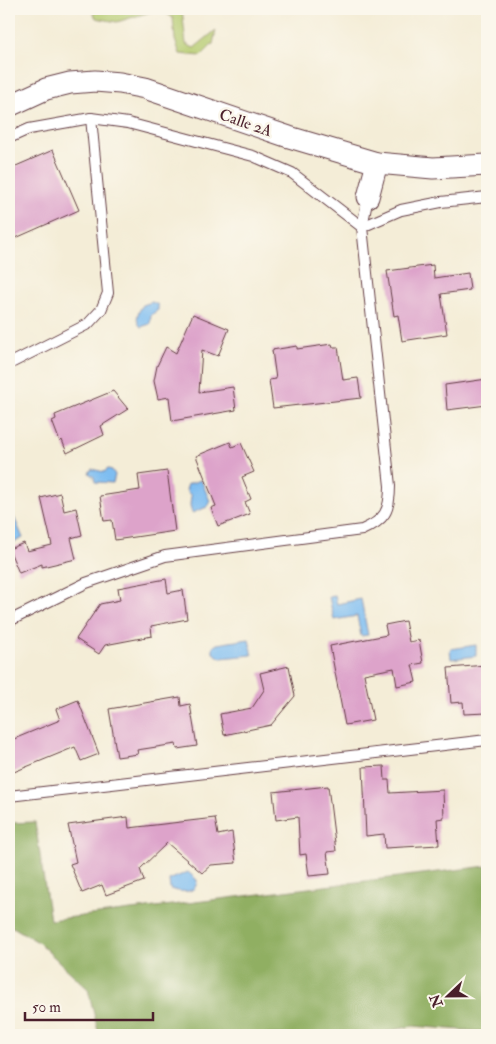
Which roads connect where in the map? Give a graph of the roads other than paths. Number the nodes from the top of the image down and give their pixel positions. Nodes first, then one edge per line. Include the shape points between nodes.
1 (9, 106) edge
2 (91, 118) junction
3 (9, 138) edge
4 (377, 163) junction
5 (487, 165) edge
6 (368, 197) joint
7 (487, 197) edge
8 (362, 227) junction
9 (9, 364) edge
10 (9, 621) edge
11 (487, 740) edge
12 (9, 796) edge

1 - 4 street, Calle 2A via 46,89 70,83 120,83 145,88
2 - 3 lane via 29,129
2 - 8 lane via 128,123 253,156 292,173
2 - 9 lane via 108,293 101,310 88,324
4 - 5 street, Calle 2A via 433,168
4 - 6 street
6 - 8 lane
7 - 8 lane via 402,210
8 - 10 lane via 390,486 390,502 385,514 362,530 165,556 86,584
11 - 12 lane

